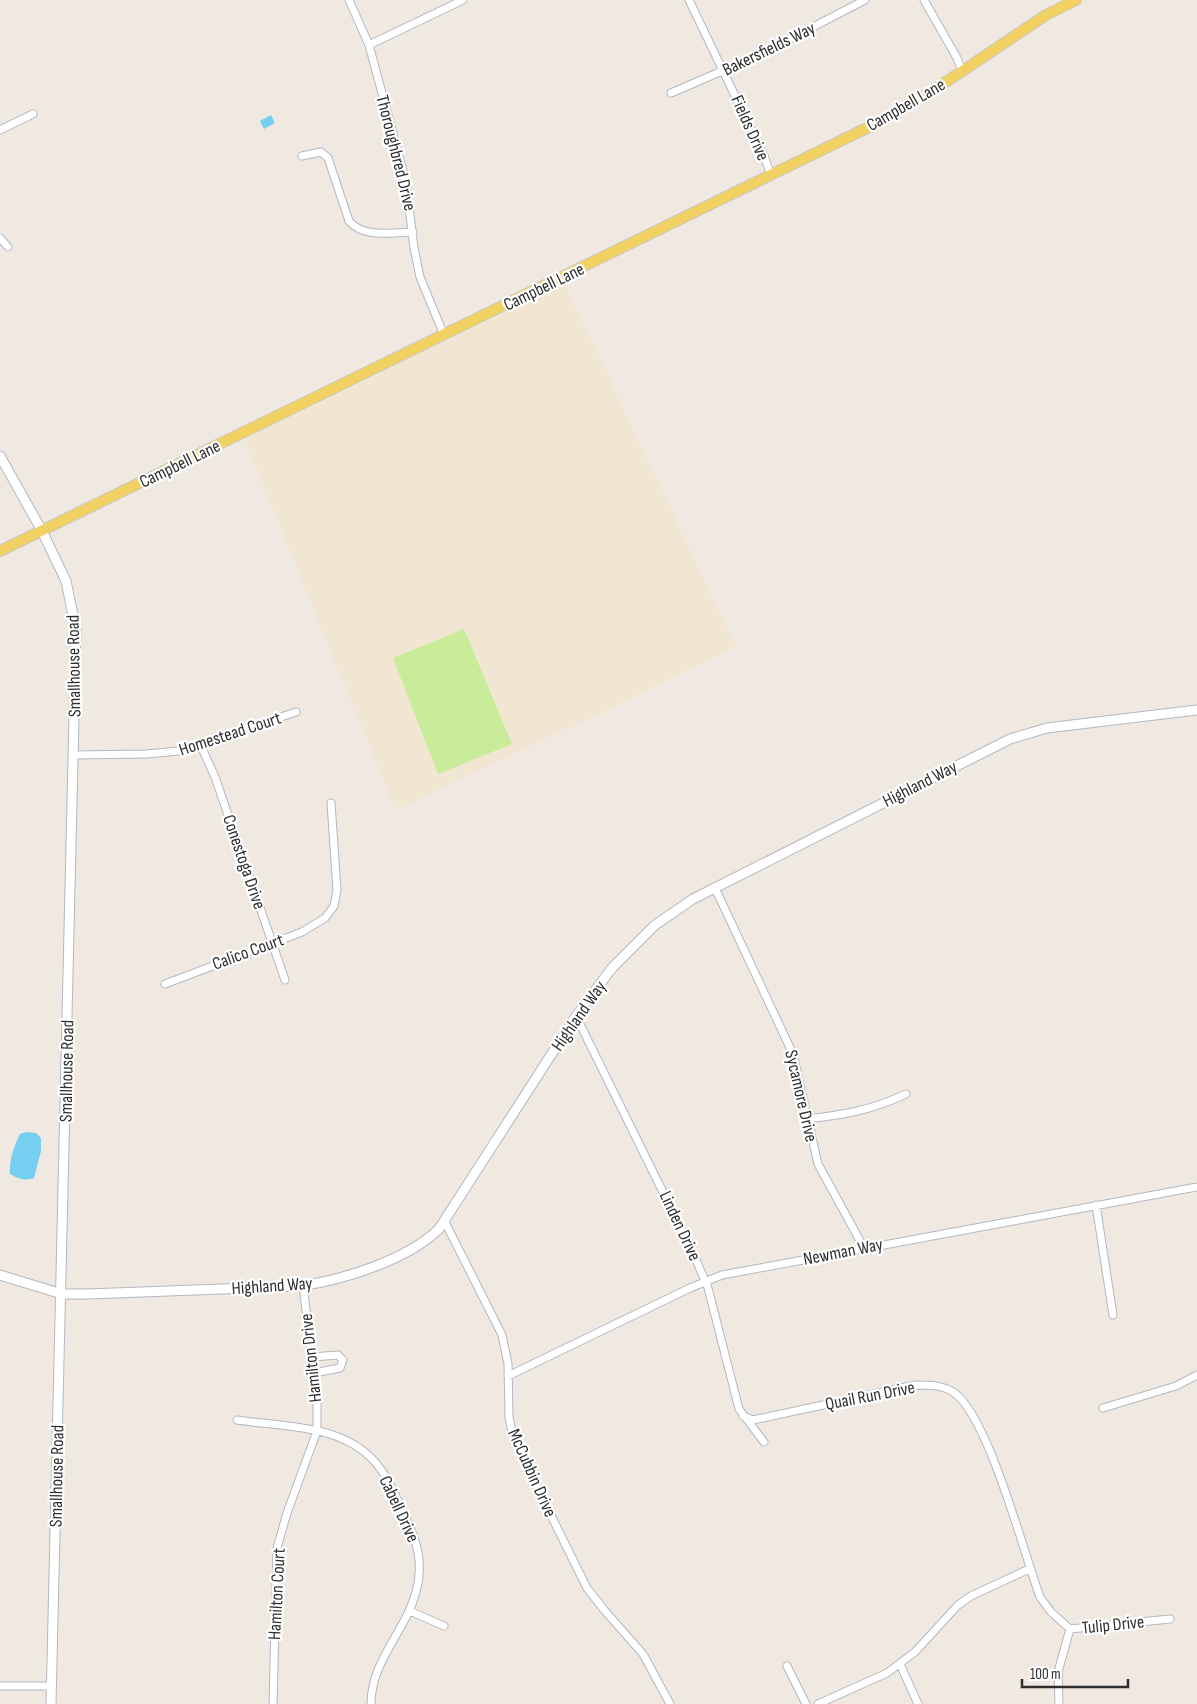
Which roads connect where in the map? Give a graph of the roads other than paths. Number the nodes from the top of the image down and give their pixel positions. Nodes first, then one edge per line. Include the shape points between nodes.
1 (349, 0) edge
2 (463, 0) edge
3 (689, 0) edge
4 (865, 0) edge
5 (924, 0) edge
6 (1076, 0) edge
7 (368, 45) junction
8 (724, 70) junction
9 (962, 71) junction
10 (670, 93) dead end
11 (33, 114) dead end
12 (0, 130) edge
13 (302, 156) dead end
14 (771, 175) junction
15 (413, 232) junction
16 (0, 238) edge
17 (8, 247) dead end
18 (444, 335) junction
19 (0, 456) edge
20 (42, 531) junction
21 (0, 551) edge
22 (1197, 710) edge
23 (296, 712) dead end
24 (201, 746) junction
25 (74, 755) junction
26 (331, 803) dead end
27 (715, 888) junction
28 (272, 942) junction
29 (284, 980) dead end
30 (165, 984) dead end
31 (576, 1016) junction
32 (906, 1094) dead end
33 (806, 1119) junction
34 (1197, 1187) edge
35 (1096, 1205) junction
36 (445, 1222) junction
37 (864, 1248) junction
38 (0, 1275) edge
39 (705, 1281) junction
40 (304, 1286) junction
41 (62, 1294) junction
42 (1113, 1315) dead end
43 (312, 1357) junction
44 (314, 1373) junction
45 (1197, 1374) edge
46 (508, 1376) junction
47 (1103, 1408) dead end
48 (743, 1416) junction
49 (237, 1420) dead end
50 (317, 1431) junction
51 (764, 1442) dead end
52 (1029, 1569) junction
53 (410, 1611) junction
54 (1170, 1619) dead end
55 (444, 1626) dead end
56 (1070, 1629) junction
57 (900, 1664) junction
58 (787, 1666) dead end
59 (0, 1686) edge
60 (52, 1686) junction
61 (51, 1704) edge
62 (273, 1704) edge
63 (371, 1704) edge
64 (670, 1704) edge
65 (806, 1704) edge
66 (818, 1704) edge
67 (918, 1704) edge
68 (1059, 1704) edge

1 - 7 street, Thoroughbred Drive
2 - 7 street
3 - 8 street, Fields Drive
4 - 8 street, Bakersfields Way
5 - 9 street
6 - 9 main road, Campbell Lane via 1046,15
7 - 15 street, Thoroughbred Drive via 406,182
8 - 10 street, Bakersfields Way
8 - 14 street, Fields Drive
9 - 14 main road, Campbell Lane via 907,107
11 - 12 street
13 - 15 street via 321,152 328,158 349,221 356,229
14 - 18 main road, Campbell Lane
15 - 18 street, Thoroughbred Drive via 420,277
16 - 17 street
18 - 20 main road, Campbell Lane
19 - 20 street, Smallhouse Road
20 - 21 main road, Campbell Lane
20 - 25 street, Smallhouse Road via 66,581 76,630
22 - 27 street, Highland Way via 1028,732
23 - 24 street, Homestead Court
24 - 25 street, Homestead Court via 155,754
24 - 28 street, Conestoga Drive
25 - 41 street, Smallhouse Road
26 - 28 street, Calico Court via 337,890 334,906 327,916 302,932
27 - 31 street, Highland Way via 644,933 612,968
27 - 33 street, Sycamore Drive via 787,1040 797,1067
28 - 29 street, Conestoga Drive
28 - 30 street, Calico Court
31 - 36 street, Highland Way
31 - 39 street, Linden Drive via 637,1135
32 - 33 street via 856,1113
33 - 37 street, Sycamore Drive via 822,1174
34 - 35 street, Newman Way
35 - 37 street, Newman Way
35 - 42 street
36 - 40 street, Highland Way via 423,1241 374,1266 326,1283
36 - 46 street, McCubbin Drive via 502,1335
37 - 39 street, Newman Way via 734,1272
38 - 41 street, Highland Way
39 - 46 street, Newman Way
39 - 48 street, Linden Drive
40 - 41 street, Highland Way
40 - 43 street, Hamilton Drive
41 - 60 street, Smallhouse Road
43 - 44 street, Hamilton Drive
43 - 44 street via 338,1355 343,1360 340,1368
44 - 50 street, Hamilton Drive
45 - 47 street via 1176,1386
46 - 64 street, McCubbin Drive via 508,1417 512,1432 576,1567 596,1600 644,1654
48 - 51 street, Linden Drive
48 - 52 street, Quail Run Drive via 753,1420 916,1385 935,1386 952,1392 963,1402 983,1432
49 - 50 street, Cabell Drive
50 - 53 street, Cabell Drive via 337,1435 362,1449 376,1462 388,1482 420,1554 417,1591
50 - 62 street, Hamilton Court via 286,1513 277,1548
52 - 56 street, Tulip Drive via 1045,1606
52 - 57 street via 958,1605
53 - 55 street
53 - 63 street, Cabell Drive via 378,1667
54 - 56 street, Tulip Drive
56 - 68 street via 1058,1672
57 - 66 street
57 - 67 street
58 - 65 street
59 - 60 street
60 - 61 street, Smallhouse Road

